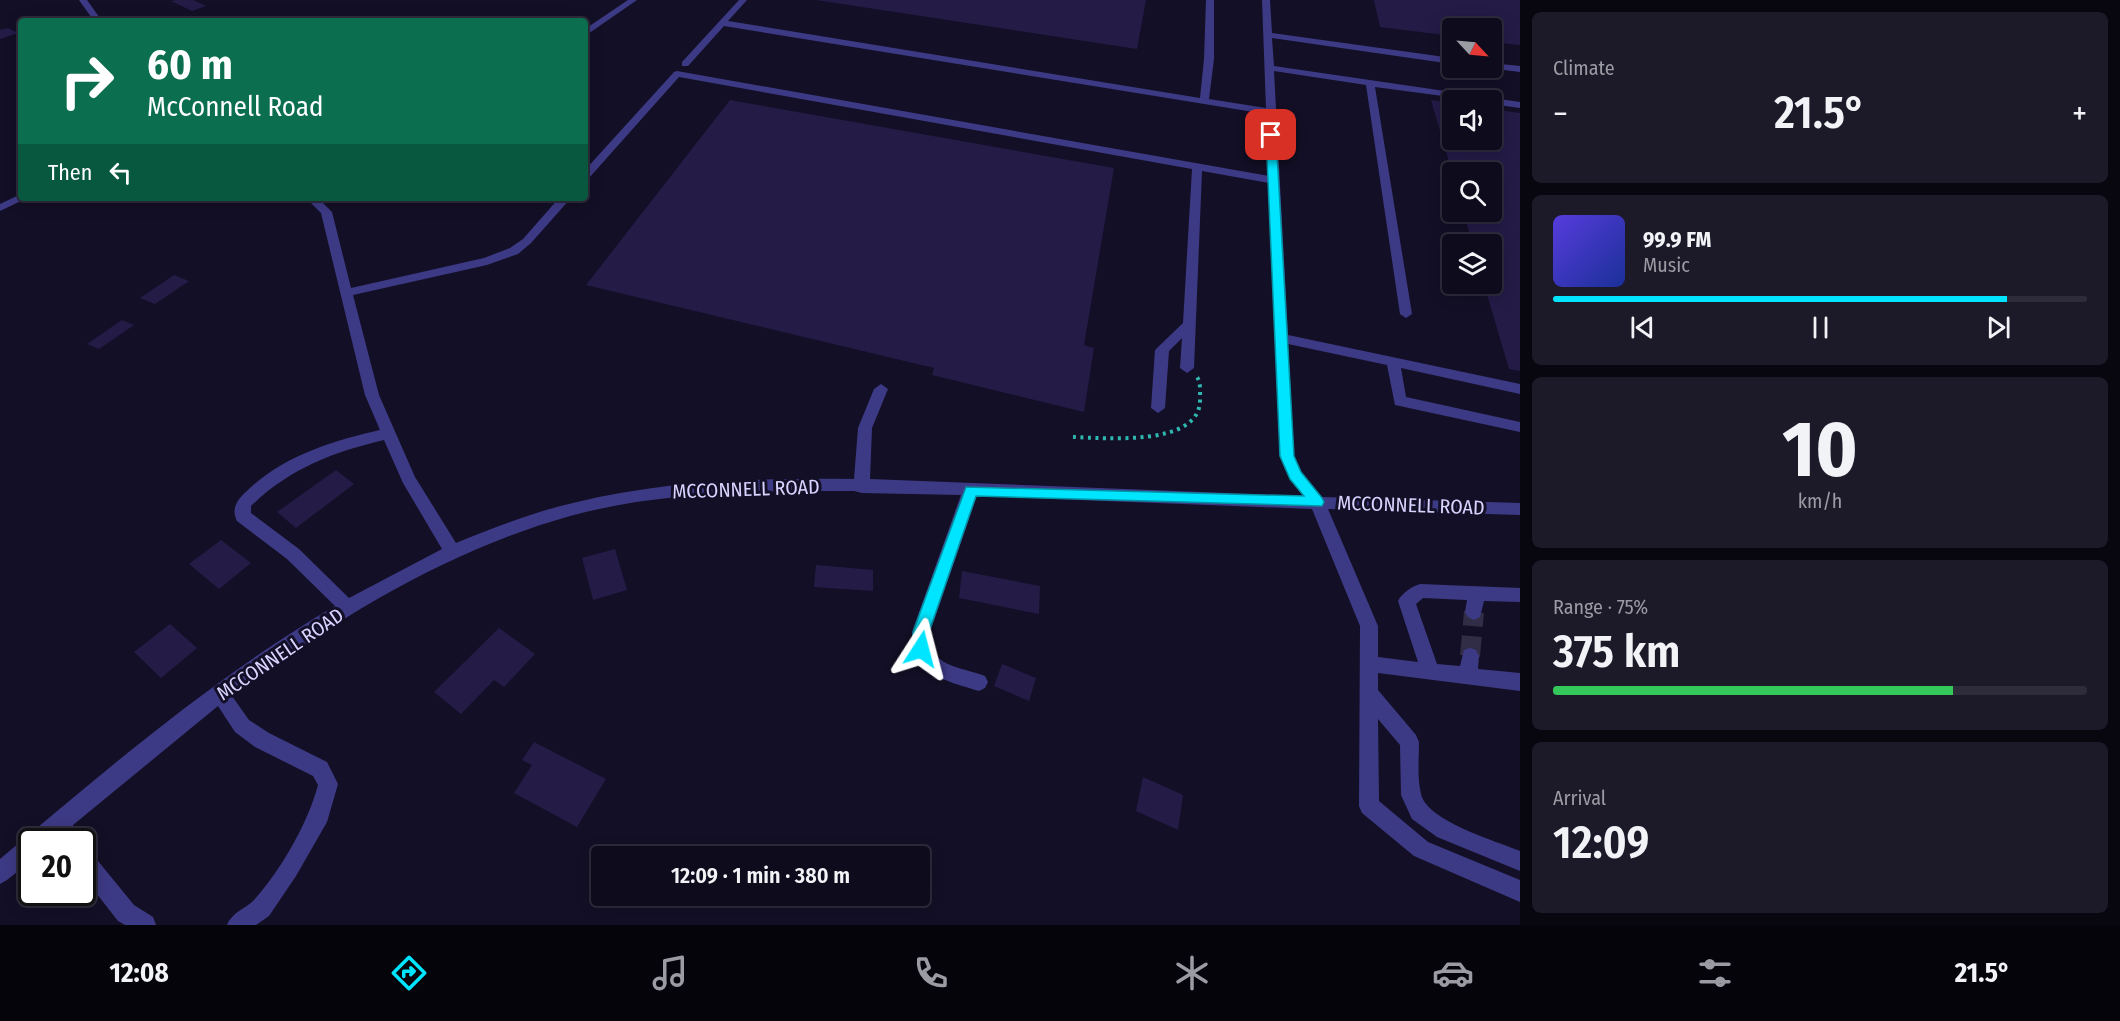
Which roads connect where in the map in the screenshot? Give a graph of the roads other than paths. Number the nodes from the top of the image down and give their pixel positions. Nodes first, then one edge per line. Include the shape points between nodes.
1 (83, 0) edge
2 (633, 0) edge
3 (743, 0) edge
4 (1210, 0) edge
5 (1266, 0) edge
6 (96, 18) edge
7 (722, 23) junction
8 (588, 31) edge
9 (1268, 35) junction
10 (1442, 60) edge
11 (685, 64) dead end
12 (1502, 67) edge
13 (1269, 68) junction
14 (1520, 69) edge
15 (1370, 83) junction
16 (1442, 94) edge
17 (1204, 101) junction
18 (1502, 103) edge
19 (1520, 105) edge
20 (1270, 112) junction
21 (1197, 166) junction
22 (588, 173) edge
23 (1273, 180) junction
24 (18, 198) edge
25 (321, 201) edge
26 (562, 201) edge
27 (0, 208) edge
28 (346, 293) junction
29 (1406, 314) dead end
30 (1189, 324) junction
31 (1281, 338) junction
32 (1393, 362) junction
33 (1187, 369) dead end
34 (881, 389) dead end
35 (1520, 389) edge
36 (1158, 408) dead end
37 (1520, 428) edge
38 (388, 434) junction
39 (862, 487) junction
40 (971, 490) junction
41 (1317, 502) junction
42 (1520, 509) edge
43 (452, 552) junction
44 (1476, 593) junction
45 (1520, 595) edge
46 (348, 608) junction
47 (1474, 612) tunnel mouth
48 (1470, 656) tunnel mouth
49 (1370, 664) junction
50 (1431, 672) junction
51 (1468, 676) junction
52 (978, 682) dead end
53 (1520, 682) edge
54 (220, 694) junction
55 (1370, 694) junction
56 (59, 823) junction
57 (53, 828) edge
58 (62, 828) edge
59 (18, 858) edge
60 (1520, 861) edge
61 (0, 873) edge
62 (96, 875) edge
63 (1520, 891) edge
64 (146, 925) edge
65 (238, 925) edge

1 - 6 street
2 - 8 street
3 - 7 street
4 - 17 street
5 - 9 street
7 - 11 street
7 - 17 street
9 - 10 street
9 - 13 street
12 - 14 street
13 - 15 street
13 - 20 street
15 - 16 street
15 - 29 street
17 - 20 street
18 - 19 street
20 - 23 street
21 - 22 street via 677,74
21 - 23 street
21 - 30 street
23 - 31 street
24 - 27 street
25 - 28 street
26 - 28 street via 514,251 487,261
28 - 38 street via 372,395
30 - 33 street
30 - 36 street via 1162,350
31 - 32 street
31 - 41 street via 1287,456 1295,475
32 - 35 street
32 - 37 street via 1400,401
34 - 39 street via 865,428
38 - 43 street via 408,479
38 - 46 street via 320,451 290,465 243,504 243,516 293,554
39 - 40 street, MCCONNELL ROAD
39 - 43 street, MCCONNELL ROAD via 693,488 600,503 508,528
40 - 41 street, MCCONNELL ROAD
40 - 52 street via 921,632 921,649 930,661
41 - 42 street, MCCONNELL ROAD
41 - 49 street via 1369,626
43 - 46 street, MCCONNELL ROAD
44 - 45 street
44 - 47 street
44 - 50 street via 1420,591 1407,601
46 - 54 street, MCCONNELL ROAD via 266,659
48 - 51 street
49 - 50 street
49 - 55 street
50 - 51 street
51 - 53 street
54 - 56 street, MCCONNELL ROAD
54 - 65 street via 242,726 320,769 328,784 320,815 289,869 261,908
55 - 60 street via 1409,742 1411,795 1419,812 1444,830
55 - 63 street via 1369,806 1421,849
56 - 57 street, MCCONNELL ROAD
56 - 58 street
59 - 61 street
62 - 64 street via 126,913

